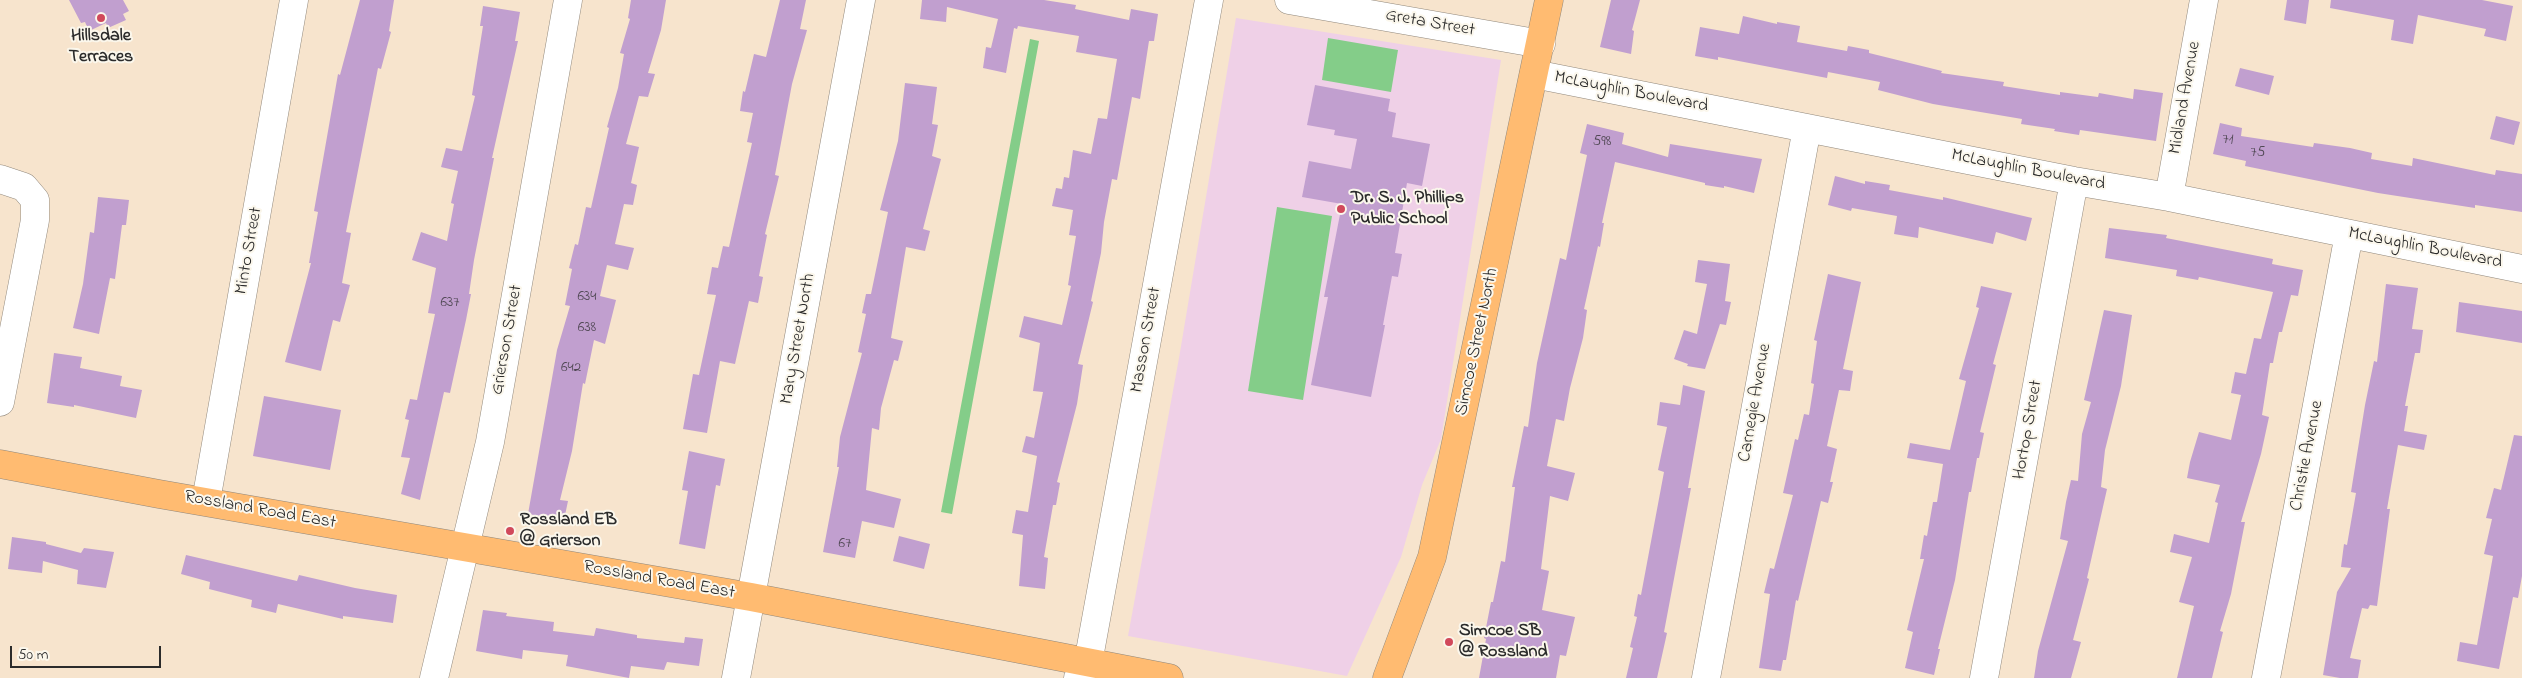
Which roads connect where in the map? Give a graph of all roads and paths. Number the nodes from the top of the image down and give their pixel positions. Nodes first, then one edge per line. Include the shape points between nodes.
1 (294, 0) edge
2 (568, 0) edge
3 (861, 0) edge
4 (1209, 0) edge
5 (1289, 0) edge
6 (1549, 0) edge
7 (2204, 0) edge
8 (1540, 44) junction
9 (1534, 74) junction
10 (1807, 128) junction
11 (2074, 181) junction
12 (12, 183) edge
13 (2169, 197) junction
14 (2350, 234) junction
15 (2522, 269) edge
16 (0, 402) edge
17 (0, 464) edge
18 (206, 502) junction
19 (466, 547) junction
20 (751, 597) junction
21 (1083, 670) edge
22 (434, 678) edge
23 (736, 678) edge
24 (1169, 678) edge
25 (1387, 678) edge
26 (1706, 678) edge
27 (1984, 678) edge
28 (2266, 678) edge

1 - 18 street, Minto Street
2 - 19 street, Grierson Street via 490,442
3 - 20 street, Mary Street North
4 - 21 street, Masson Street
5 - 8 street, Greta Street
6 - 8 main road, Simcoe Street North
7 - 13 street, Midland Avenue
8 - 9 main road, Simcoe Street North
9 - 10 street, McLaughlin Boulevard
9 - 25 main road, Simcoe Street North via 1432,557
10 - 11 street, McLaughlin Boulevard
10 - 26 street, Carnegie Avenue
11 - 13 street, McLaughlin Boulevard
11 - 27 street, Hortop Street
12 - 16 street via 34,200 35,220
13 - 14 street, McLaughlin Boulevard
14 - 15 street, McLaughlin Boulevard
14 - 28 street, Christie Avenue
17 - 18 main road, Rossland Road East
18 - 19 main road, Rossland Road East
19 - 20 main road, Rossland Road East
19 - 22 street, Grierson Street
20 - 21 main road, Rossland Road East
20 - 23 street, Mary Street North
21 - 24 main road, Rossland Road East

